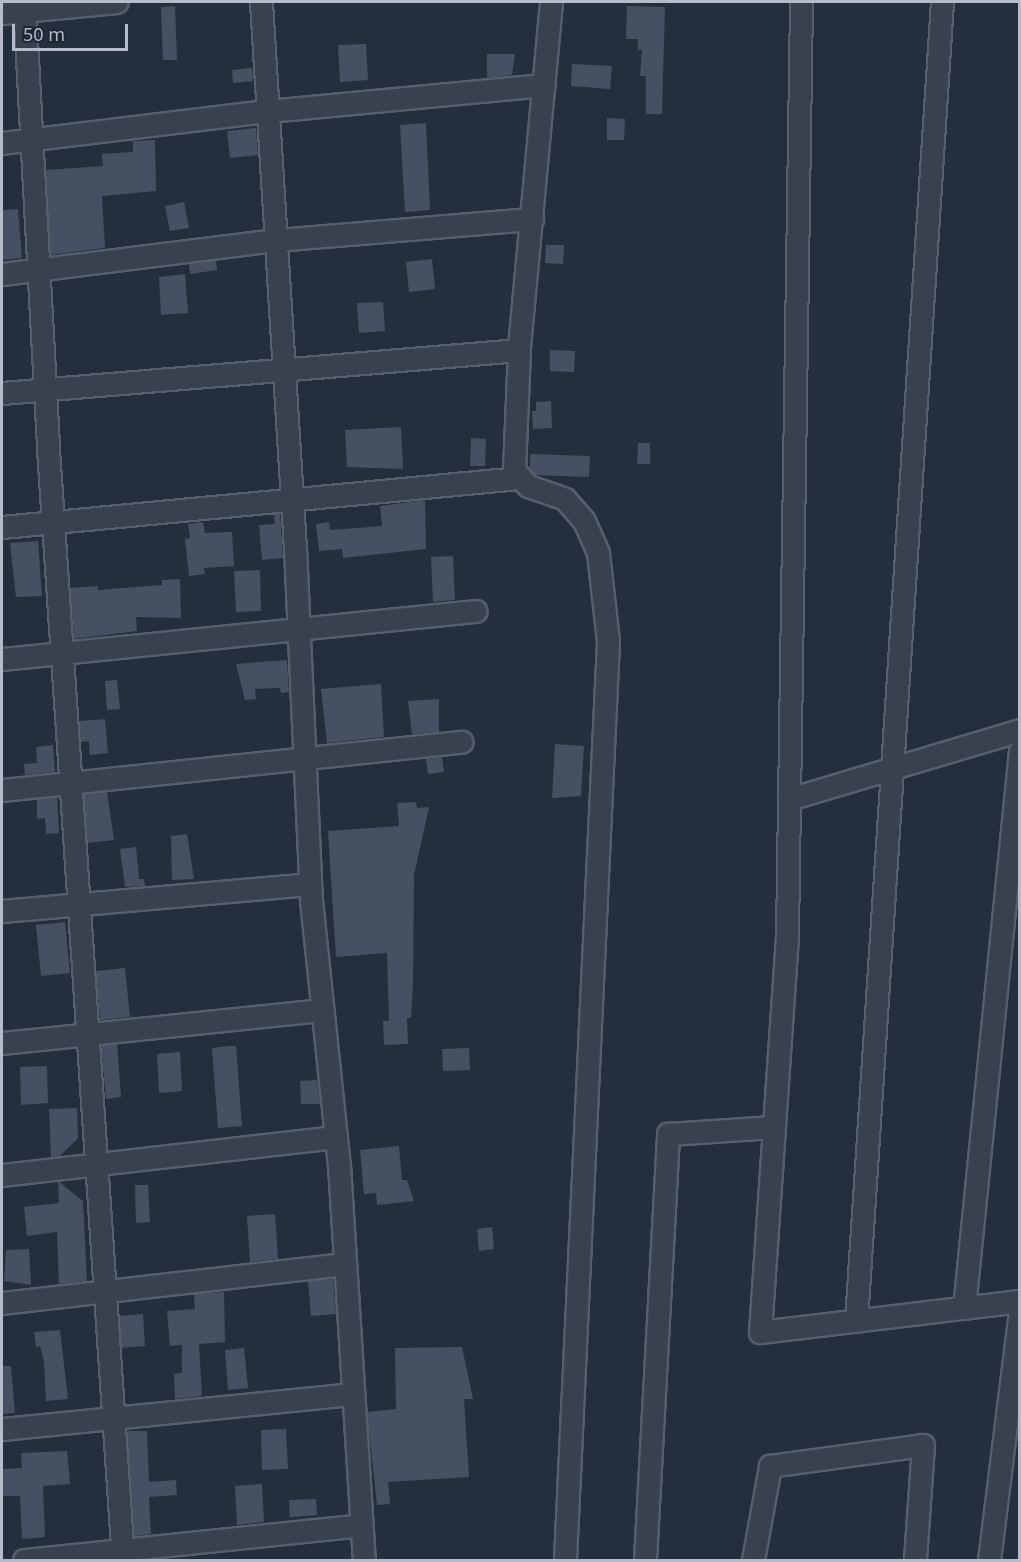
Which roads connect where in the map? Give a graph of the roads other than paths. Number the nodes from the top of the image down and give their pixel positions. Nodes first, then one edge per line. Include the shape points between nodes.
1 (116, 2) edge
2 (261, 2) edge
3 (551, 2) edge
4 (801, 2) edge
5 (942, 2) edge
6 (24, 6) edge
7 (2, 13) edge
8 (544, 85) junction
9 (268, 111) junction
10 (31, 140) junction
11 (2, 143) edge
12 (532, 219) junction
13 (276, 240) junction
14 (38, 271) junction
15 (2, 274) edge
16 (519, 350) junction
17 (284, 370) junction
18 (45, 387) junction
19 (2, 393) edge
20 (518, 478) junction
21 (292, 498) junction
22 (53, 522) junction
23 (2, 527) edge
24 (476, 611) dead end
25 (298, 629) junction
26 (62, 653) junction
27 (2, 659) edge
28 (1020, 730) edge
29 (462, 742) dead end
30 (1020, 751) edge
31 (304, 759) junction
32 (892, 770) junction
33 (70, 784) junction
34 (2, 790) edge
35 (789, 798) junction
36 (310, 884) junction
37 (78, 903) junction
38 (2, 911) edge
39 (322, 1011) junction
40 (87, 1034) junction
41 (2, 1043) edge
42 (774, 1126) junction
43 (336, 1137) junction
44 (96, 1165) junction
45 (2, 1175) edge
46 (345, 1264) junction
47 (105, 1291) junction
48 (1020, 1301) edge
49 (2, 1303) edge
50 (964, 1308) junction
51 (1020, 1311) edge
52 (856, 1321) junction
53 (353, 1394) junction
54 (113, 1417) junction
55 (2, 1429) edge
56 (361, 1525) junction
57 (123, 1555) edge
58 (24, 1560) edge
59 (363, 1560) edge
60 (565, 1560) edge
61 (645, 1560) edge
62 (753, 1560) edge
63 (915, 1560) edge
64 (989, 1560) edge

1 - 6 street
2 - 9 street
3 - 8 street
4 - 35 street
5 - 32 street
6 - 7 street
6 - 10 street
8 - 9 street
8 - 12 street
9 - 10 street
9 - 13 street
10 - 11 street
10 - 14 street
12 - 13 street
12 - 16 street
13 - 14 street
13 - 17 street
14 - 15 street
14 - 18 street
16 - 17 street
16 - 20 street via 514,470
17 - 18 street
17 - 21 street
18 - 19 street
18 - 22 street
20 - 21 street
20 - 60 street via 565,499 584,521 598,553 608,641
21 - 22 street
21 - 25 street
22 - 23 street
22 - 26 street
24 - 25 street
25 - 26 street
25 - 31 street
26 - 27 street
26 - 33 street
28 - 32 street
29 - 31 street
30 - 50 street
31 - 33 street
31 - 36 street
32 - 35 street
32 - 52 street
33 - 34 street
33 - 37 street
35 - 42 street via 787,936
36 - 37 street
36 - 39 street
37 - 38 street
37 - 40 street
39 - 40 street
39 - 43 street
40 - 41 street
40 - 44 street
42 - 52 street via 760,1332
42 - 61 street via 668,1134
43 - 44 street
43 - 46 street
44 - 45 street
44 - 47 street
46 - 47 street
46 - 53 street
47 - 49 street
47 - 54 street
48 - 50 street
50 - 52 street
51 - 64 street
53 - 54 street
53 - 56 street
54 - 55 street
54 - 57 street
56 - 57 street
56 - 59 street
57 - 58 street
62 - 63 street via 770,1466 923,1445

